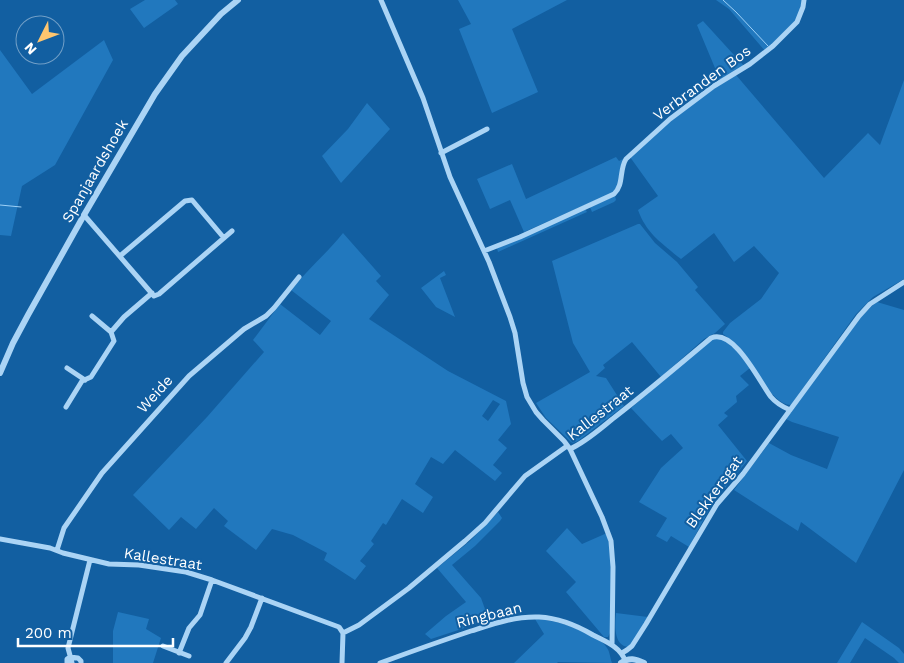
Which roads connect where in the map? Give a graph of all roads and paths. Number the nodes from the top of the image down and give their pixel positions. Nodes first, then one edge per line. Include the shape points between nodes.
1 (238, 0) edge
2 (381, 0) edge
3 (804, 0) edge
4 (488, 128) dead end
5 (441, 153) junction
6 (84, 215) junction
7 (232, 231) dead end
8 (224, 238) junction
9 (484, 251) junction
10 (120, 256) junction
11 (299, 277) dead end
12 (904, 282) edge
13 (152, 293) junction
14 (92, 316) dead end
15 (111, 332) junction
16 (67, 368) dead end
17 (0, 373) edge
18 (85, 380) junction
19 (66, 407) dead end
20 (790, 410) junction
21 (569, 448) junction
22 (0, 538) edge
23 (57, 550) junction
24 (90, 560) junction
25 (212, 580) junction
26 (262, 598) junction
27 (343, 633) junction
28 (612, 644) junction
29 (163, 646) dead end
30 (179, 652) junction
31 (622, 652) junction
32 (189, 656) dead end
33 (70, 657) junction
34 (623, 662) edge
35 (67, 663) edge
36 (72, 663) edge
37 (81, 663) edge
38 (226, 663) edge
39 (342, 663) edge
40 (380, 663) edge
41 (644, 663) edge

1 - 6 street, Spanjaardshoek via 182,56 149,104
2 - 5 street via 423,98
3 - 9 street, Verbranden Bos via 797,22 773,46 677,113 629,156 623,163 620,186 614,194
4 - 5 street
5 - 9 street
6 - 10 street
6 - 17 street, Spanjaardshoek via 13,343
7 - 8 street
8 - 10 street via 192,200 185,201
8 - 13 street via 159,294 154,296
9 - 21 street via 510,317 528,396 539,416
10 - 13 street
11 - 23 street, Weide via 266,316 244,329 189,376 108,466 64,528
12 - 20 street, Blekkersgat via 864,310
13 - 15 street
14 - 15 street
15 - 18 street via 114,341 91,377
16 - 18 street
18 - 19 street
20 - 21 street, Kallestraat via 772,398 737,348 722,336 716,336 586,440
20 - 31 street, Blekkersgat via 717,504 632,646
21 - 27 street, Kallestraat via 525,476 484,523 408,588 359,625
21 - 28 street, Kallestraat via 611,542
22 - 23 street, Kallestraat
23 - 24 street, Kallestraat
24 - 25 street, Kallestraat via 186,572
24 - 33 street via 68,648
25 - 26 street, Kallestraat
25 - 30 street via 200,615 189,628
26 - 27 street, Kallestraat via 339,628
26 - 38 street via 245,638
27 - 39 street
28 - 31 street, Ringbaan
28 - 40 street, Ringbaan via 575,625 552,618 513,618
29 - 30 street
30 - 32 street
31 - 34 street
33 - 35 street
33 - 36 street
33 - 37 street via 78,658
34 - 41 street via 635,659

